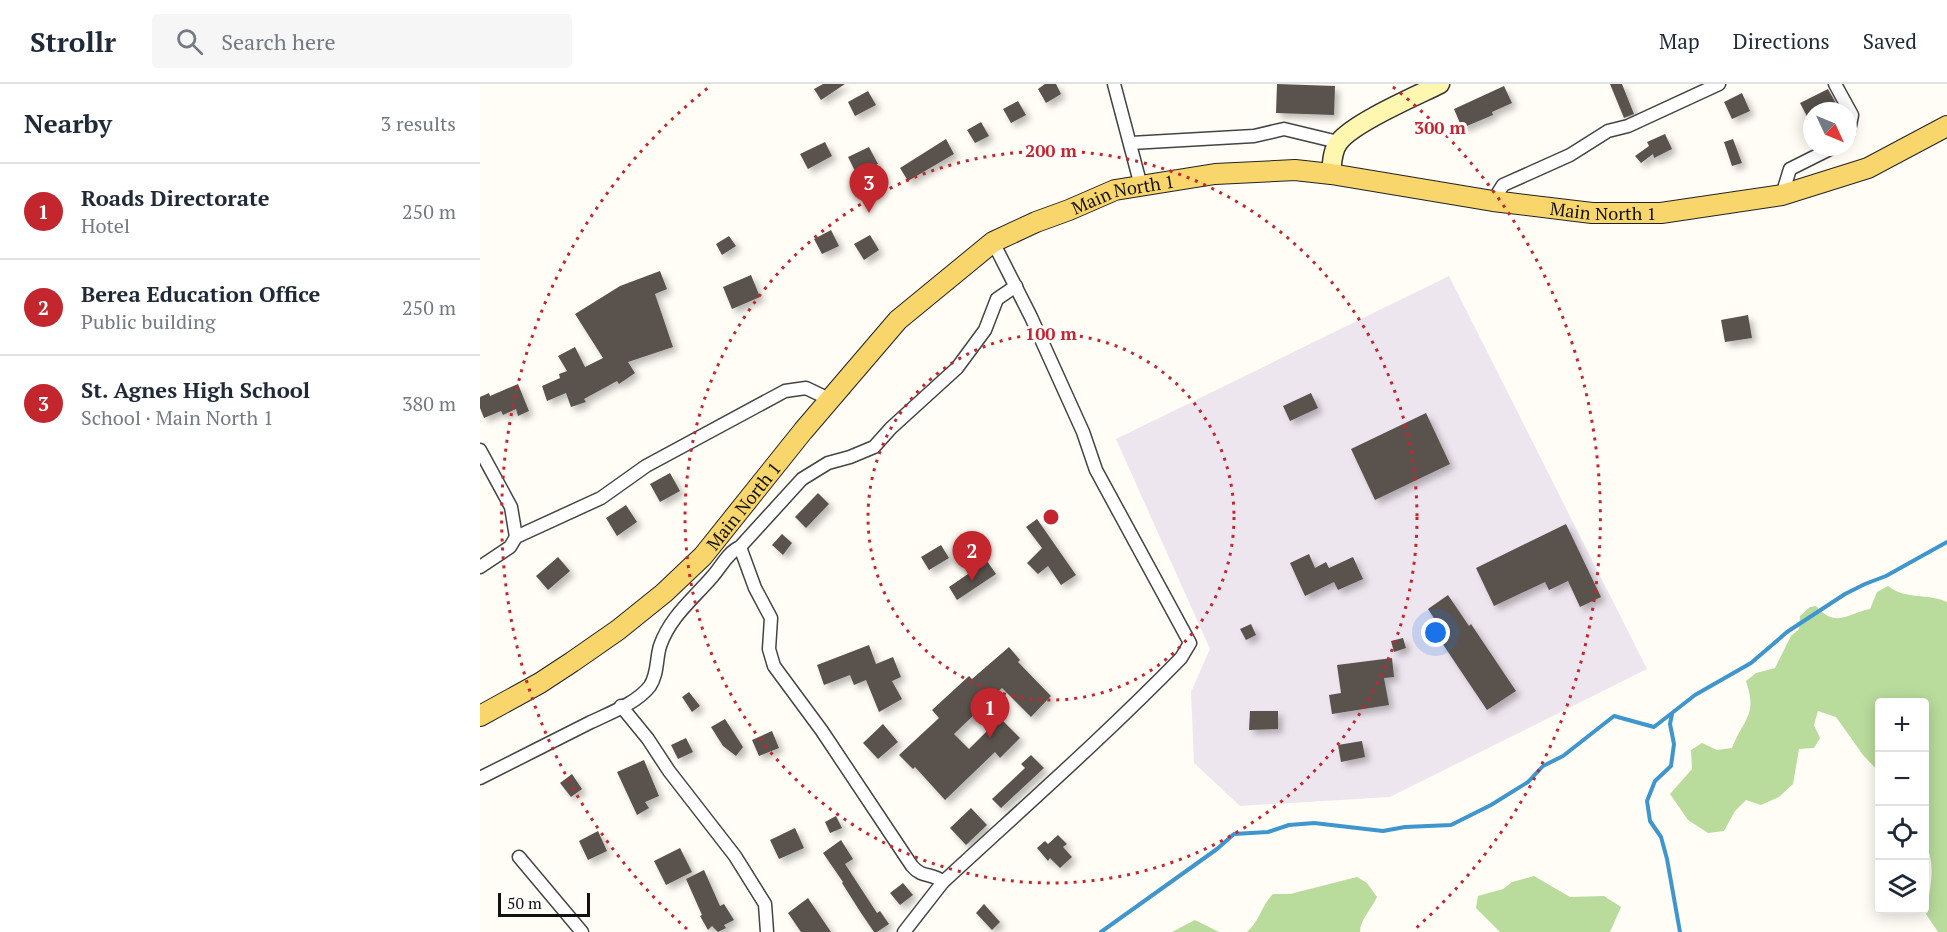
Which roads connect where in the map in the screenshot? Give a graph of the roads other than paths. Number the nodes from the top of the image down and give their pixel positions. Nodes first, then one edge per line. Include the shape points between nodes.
1 (1114, 84) edge
2 (1440, 84) edge
3 (1719, 84) edge
4 (1835, 84) edge
5 (1845, 102) edge
6 (1947, 126) edge
7 (1338, 142) junction
8 (1131, 143) junction
9 (1816, 156) edge
10 (1331, 174) junction
11 (1141, 186) junction
12 (1782, 195) junction
13 (1493, 201) junction
14 (993, 242) junction
15 (1016, 286) junction
16 (830, 399) junction
17 (480, 450) edge
18 (484, 470) edge
19 (516, 537) junction
20 (740, 548) junction
21 (480, 567) edge
22 (621, 706) junction
23 (480, 716) edge
24 (480, 778) edge
25 (519, 857) dead end
26 (943, 882) junction
27 (582, 932) edge
28 (767, 932) edge
29 (904, 932) edge

1 - 8 street
2 - 7 street via 1359,125
3 - 13 street via 1628,126 1608,131 1570,155 1503,184
4 - 5 street
6 - 12 main road, Main North 1 via 1868,168
7 - 8 street via 1284,129 1254,136
7 - 10 street
8 - 11 street
9 - 12 street via 1790,169
10 - 11 main road, Main North 1 via 1295,170 1215,174
10 - 13 main road, Main North 1
11 - 14 main road, Main North 1 via 1115,190
12 - 13 main road, Main North 1 via 1661,213 1592,213
14 - 15 street
14 - 16 main road, Main North 1 via 898,320
15 - 20 street via 997,299 985,330 957,368 874,447 828,463 802,479
15 - 26 street via 1083,432 1096,470 1190,643 1166,673
16 - 19 street via 806,388 784,391 646,466 601,498
16 - 23 main road, Main North 1 via 703,556 664,593 572,662
17 - 18 street
18 - 19 street via 511,507
19 - 21 street via 510,547
20 - 22 street via 689,600 669,627 650,687
20 - 26 street via 771,618 769,649 774,666 918,874 938,877
22 - 24 street
22 - 28 street via 735,856 765,904
25 - 27 street
26 - 29 street

